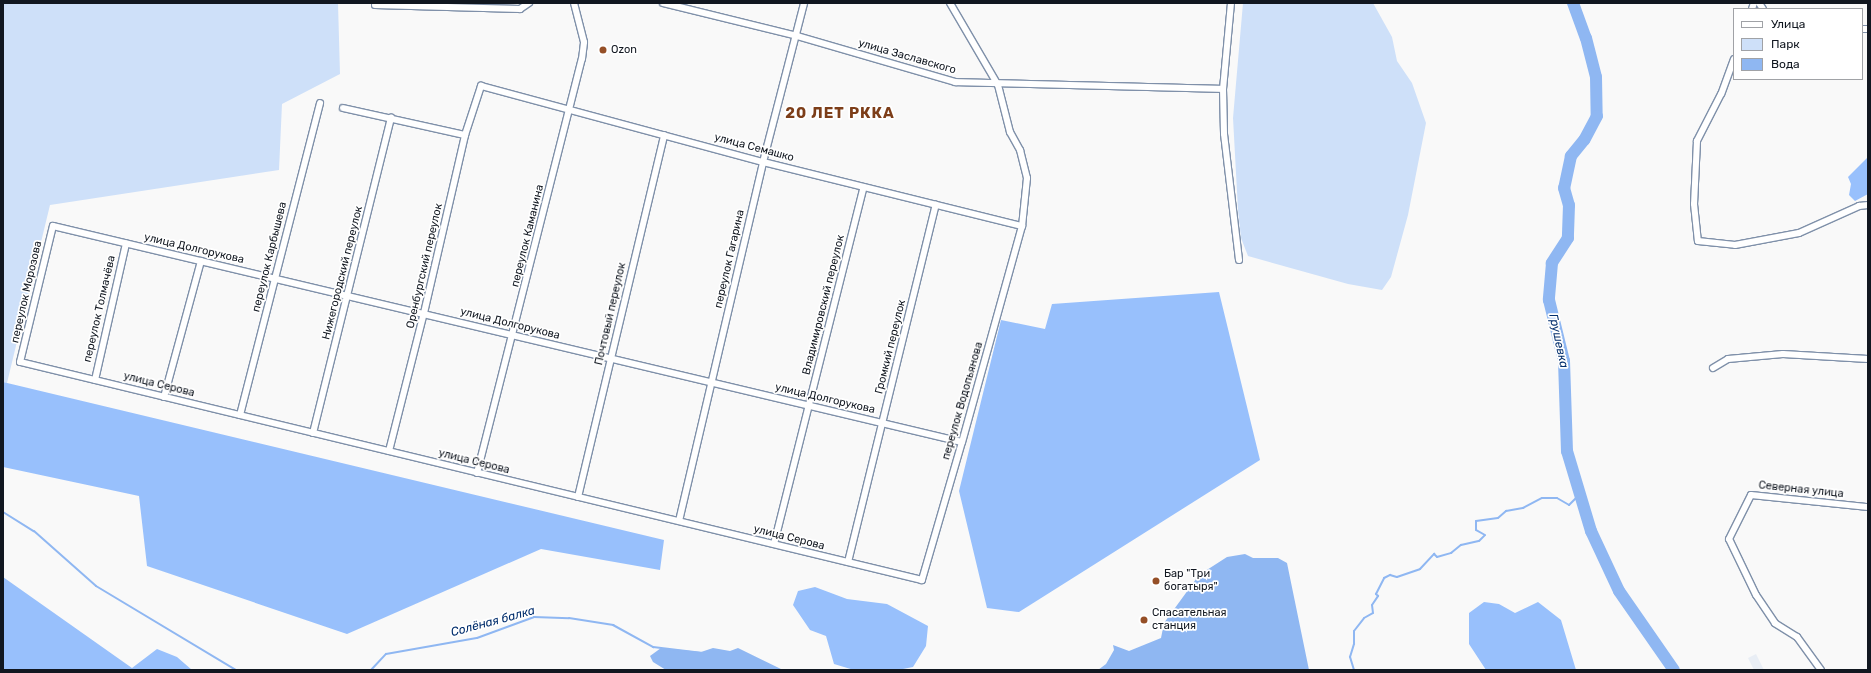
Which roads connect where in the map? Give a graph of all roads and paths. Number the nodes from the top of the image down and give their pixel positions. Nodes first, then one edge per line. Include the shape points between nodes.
1 (529, 3) edge
2 (574, 3) edge
3 (663, 3) edge
4 (804, 3) edge
5 (950, 3) edge
6 (1231, 3) edge
7 (375, 5) dead end
8 (797, 36) junction
9 (1733, 62) edge
10 (998, 85) junction
11 (481, 86) joint
12 (1223, 89) junction
13 (320, 103) dead end
14 (343, 108) dead end
15 (569, 108) junction
16 (390, 118) junction
17 (465, 135) junction
18 (664, 135) junction
19 (764, 162) junction
20 (864, 187) junction
21 (936, 205) junction
22 (1868, 205) edge
23 (53, 226) joint
24 (1022, 226) junction
25 (126, 243) junction
26 (1239, 260) dead end
27 (201, 261) junction
28 (275, 279) junction
29 (348, 296) junction
30 (424, 313) junction
31 (512, 335) junction
32 (611, 358) junction
33 (1868, 359) edge
34 (20, 362) joint
35 (1713, 368) dead end
36 (95, 380) junction
37 (712, 382) junction
38 (164, 397) junction
39 (809, 406) junction
40 (240, 415) junction
41 (883, 423) junction
42 (313, 433) junction
43 (962, 442) junction
44 (389, 451) junction
45 (477, 473) junction
46 (578, 497) junction
47 (1868, 507) edge
48 (679, 521) junction
49 (774, 544) junction
50 (848, 562) junction
51 (922, 580) joint
52 (1821, 670) edge

1 - 7 street via 520,9
2 - 15 street, переулок Каманина via 584,42
3 - 8 street, улица Заславского
4 - 8 street, переулок Гагарина
5 - 10 street, переулок Водопьянова
6 - 12 street
8 - 10 street, улица Заславского via 955,82
8 - 19 street, переулок Гагарина
9 - 22 street via 1721,94 1697,141 1694,204 1698,240 1735,245 1799,233 1859,206
10 - 12 street, улица Заславского
10 - 24 street, переулок Водопьянова via 1010,132 1020,150 1027,178
11 - 15 street, улица Семашко
11 - 17 street, Оренбургский переулок
12 - 26 street via 1224,134
13 - 28 street, переулок Карбышева
14 - 16 street
15 - 18 street, улица Семашко
15 - 31 street, переулок Каманина
16 - 17 street
16 - 29 street, Нижегородский переулок
17 - 30 street, Оренбургский переулок
18 - 19 street, улица Семашко
18 - 32 street, Почтовый переулок
19 - 20 street, улица Семашко
19 - 37 street, переулок Гагарина
20 - 21 street, улица Семашко
20 - 39 street, Владимировский переулок
21 - 24 street, улица Семашко
21 - 41 street, Громкий переулок
23 - 25 street, улица Долгорукова
23 - 34 street, переулок Морозова
24 - 43 street, переулок Водопьянова
25 - 27 street, улица Долгорукова
25 - 36 street, переулок Толмачёва
27 - 28 street, улица Долгорукова
27 - 38 street
28 - 29 street, улица Долгорукова
28 - 40 street, переулок Карбышева
29 - 30 street, улица Долгорукова
29 - 42 street, Нижегородский переулок
30 - 31 street, улица Долгорукова
30 - 44 street, Оренбургский переулок
31 - 32 street, улица Долгорукова
31 - 45 street, переулок Каманина
32 - 37 street, улица Долгорукова
32 - 46 street, Почтовый переулок
33 - 35 street via 1783,354 1738,357 1728,359
34 - 36 street, улица Серова
36 - 38 street, улица Серова
37 - 39 street, улица Долгорукова
37 - 48 street, переулок Гагарина
38 - 40 street, улица Серова
39 - 41 street, улица Долгорукова
39 - 49 street, Владимировский переулок
40 - 42 street, улица Серова
41 - 43 street, улица Долгорукова
41 - 50 street, Громкий переулок
42 - 44 street, улица Серова
43 - 51 street, переулок Водопьянова
44 - 45 street, улица Серова
45 - 46 street, улица Серова
46 - 48 street, улица Серова
47 - 52 street, Северная улица via 1751,495 1729,539 1756,594 1775,623 1796,637
48 - 49 street, улица Серова
49 - 50 street, улица Серова
50 - 51 street, улица Серова

